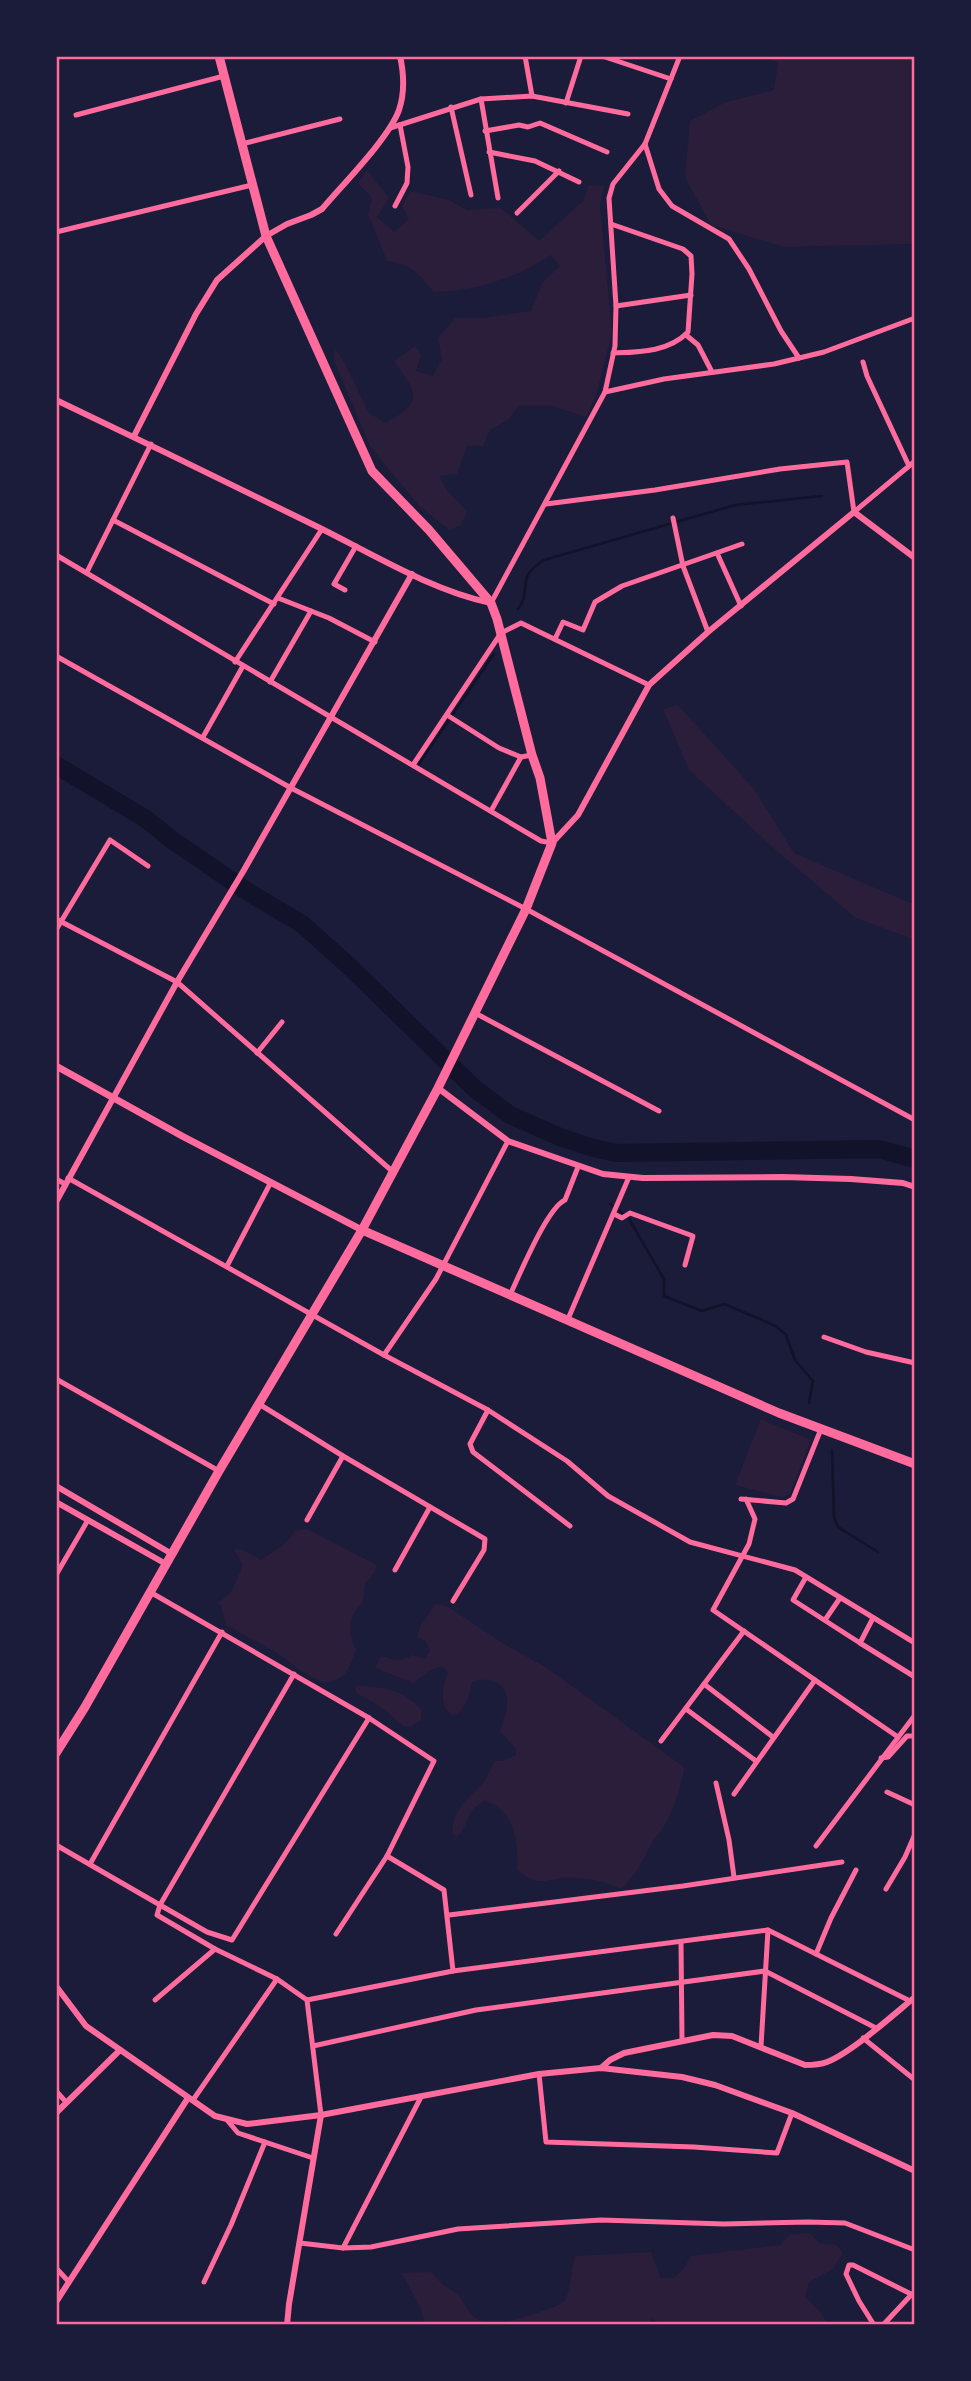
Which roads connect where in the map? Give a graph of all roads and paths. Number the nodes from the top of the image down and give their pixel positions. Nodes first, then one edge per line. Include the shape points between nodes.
1 (219, 56) edge
2 (400, 56) edge
3 (581, 56) edge
4 (602, 56) edge
5 (680, 56) edge
6 (527, 57) edge
7 (224, 76) junction
8 (671, 79) junction
9 (532, 96) junction
10 (481, 99) junction
11 (566, 103) junction
12 (451, 107) junction
13 (628, 114) dead end
14 (76, 115) dead end
15 (340, 119) dead end
16 (400, 125) junction
17 (390, 128) junction
18 (485, 131) junction
19 (242, 144) junction
20 (645, 144) junction
21 (489, 152) junction
22 (607, 152) dead end
23 (559, 171) junction
24 (579, 182) dead end
25 (252, 185) junction
26 (471, 195) dead end
27 (498, 198) dead end
28 (395, 206) dead end
29 (517, 213) dead end
30 (611, 224) junction
31 (56, 232) edge
32 (267, 236) junction
33 (691, 295) junction
34 (616, 306) junction
35 (915, 318) edge
36 (685, 335) junction
37 (613, 353) junction
38 (799, 358) junction
39 (863, 362) dead end
40 (712, 372) junction
41 (605, 392) junction
42 (56, 400) edge
43 (134, 436) junction
44 (151, 444) junction
45 (915, 461) edge
46 (909, 466) junction
47 (546, 504) junction
48 (854, 512) junction
49 (113, 520) junction
50 (673, 521) dead end
51 (322, 529) junction
52 (742, 544) dead end
53 (356, 546) junction
54 (718, 553) junction
55 (56, 555) edge
56 (915, 558) edge
57 (683, 566) junction
58 (87, 572) junction
59 (412, 574) junction
60 (345, 590) dead end
61 (276, 601) junction
62 (491, 603) junction
63 (741, 606) junction
64 (311, 611) junction
65 (708, 632) junction
66 (501, 633) junction
67 (555, 639) junction
68 (375, 642) junction
69 (56, 656) edge
70 (235, 662) junction
71 (243, 666) junction
72 (270, 682) junction
73 (649, 685) junction
74 (330, 716) junction
75 (450, 717) junction
76 (203, 737) junction
77 (532, 755) junction
78 (521, 757) junction
79 (414, 765) junction
80 (291, 788) junction
81 (491, 811) junction
82 (552, 843) junction
83 (148, 866) dead end
84 (526, 909) junction
85 (58, 921) edge
86 (56, 930) edge
87 (177, 982) junction
88 (474, 1013) junction
89 (282, 1022) dead end
90 (257, 1052) junction
91 (56, 1066) edge
92 (438, 1088) junction
93 (114, 1097) junction
94 (659, 1111) dead end
95 (915, 1120) edge
96 (508, 1141) junction
97 (578, 1167) junction
98 (392, 1171) junction
99 (629, 1177) junction
100 (56, 1179) edge
101 (67, 1181) junction
102 (271, 1182) junction
103 (915, 1186) edge
104 (56, 1202) edge
105 (614, 1214) junction
106 (362, 1230) junction
107 (444, 1265) junction
108 (685, 1265) dead end
109 (227, 1266) junction
110 (510, 1294) junction
111 (312, 1314) junction
112 (568, 1319) junction
113 (824, 1337) dead end
114 (384, 1355) junction
115 (915, 1363) edge
116 (56, 1379) edge
117 (259, 1404) junction
118 (488, 1410) junction
119 (821, 1429) junction
120 (343, 1456) junction
121 (914, 1460) edge
122 (219, 1471) junction
123 (56, 1486) edge
124 (56, 1502) edge
125 (430, 1507) junction
126 (88, 1520) junction
127 (307, 1520) dead end
128 (570, 1526) dead end
129 (172, 1554) junction
130 (742, 1557) junction
131 (166, 1564) junction
132 (395, 1570) dead end
133 (56, 1575) edge
134 (806, 1577) junction
135 (150, 1592) junction
136 (840, 1598) junction
137 (453, 1601) dead end
138 (873, 1618) junction
139 (825, 1620) junction
140 (744, 1631) junction
141 (222, 1632) junction
142 (860, 1643) junction
143 (915, 1643) edge
144 (295, 1674) junction
145 (915, 1677) edge
146 (815, 1680) junction
147 (704, 1684) junction
148 (686, 1709) junction
149 (915, 1714) edge
150 (369, 1718) junction
151 (915, 1735) edge
152 (773, 1737) junction
153 (898, 1737) junction
154 (661, 1741) dead end
155 (56, 1753) edge
156 (881, 1758) junction
157 (756, 1761) junction
158 (716, 1783) dead end
159 (887, 1792) dead end
160 (734, 1794) dead end
161 (915, 1805) edge
162 (915, 1834) edge
163 (56, 1845) edge
164 (816, 1846) dead end
165 (387, 1856) junction
166 (842, 1862) dead end
167 (90, 1864) junction
168 (856, 1870) dead end
169 (734, 1877) junction
170 (886, 1889) dead end
171 (160, 1905) junction
172 (449, 1915) junction
173 (768, 1930) junction
174 (336, 1934) dead end
175 (681, 1942) junction
176 (215, 1949) junction
177 (816, 1954) junction
178 (453, 1971) junction
179 (765, 1971) junction
180 (277, 1979) junction
181 (680, 1982) junction
182 (56, 1986) edge
183 (912, 1999) edge
184 (155, 2000) dead end
185 (307, 2000) junction
186 (876, 2028) junction
187 (863, 2038) junction
188 (682, 2040) junction
189 (313, 2046) junction
190 (761, 2046) junction
191 (120, 2050) junction
192 (601, 2068) junction
193 (539, 2074) junction
194 (915, 2080) edge
195 (56, 2091) edge
196 (421, 2097) junction
197 (190, 2099) junction
198 (66, 2102) junction
199 (56, 2113) edge
200 (792, 2113) junction
201 (321, 2115) junction
202 (227, 2120) junction
203 (265, 2142) junction
204 (313, 2158) junction
205 (915, 2171) edge
206 (300, 2243) junction
207 (343, 2248) junction
208 (915, 2250) edge
209 (56, 2268) edge
210 (69, 2283) junction
211 (204, 2283) dead end
212 (913, 2295) edge
213 (56, 2302) edge
214 (287, 2325) edge
215 (874, 2325) edge
216 (883, 2325) edge

1 - 7 highway
2 - 17 street via 403,91
3 - 11 street
4 - 8 street
5 - 8 street
6 - 9 street
7 - 14 street
7 - 19 highway
8 - 20 street
9 - 10 street
9 - 11 street
10 - 12 street
10 - 18 street
11 - 13 street
12 - 16 street
12 - 26 street
15 - 19 street
16 - 17 street
16 - 28 street via 408,167 407,183
17 - 32 street via 322,209
18 - 21 street
18 - 22 street via 540,123
19 - 25 highway
20 - 30 street via 613,184
20 - 38 street via 659,189 672,206 729,239
21 - 23 street
21 - 27 street
23 - 24 street
23 - 29 street
25 - 31 street
25 - 32 highway
30 - 33 street via 683,249 691,256
30 - 34 street
32 - 43 street via 217,280
32 - 62 highway via 372,471
33 - 34 street
33 - 36 street
34 - 37 street
35 - 38 street
36 - 37 street via 669,346
36 - 40 street via 698,345
37 - 41 street
38 - 40 street
39 - 46 street
40 - 41 street
41 - 47 street
42 - 43 street
43 - 44 street
44 - 49 street
44 - 51 street
45 - 46 street
46 - 48 street
47 - 48 street via 847,462
47 - 62 street
48 - 56 street
48 - 63 street
49 - 58 street
49 - 61 street
50 - 57 street
51 - 53 street
51 - 61 street
52 - 54 street
53 - 59 street
53 - 60 street via 334,584
54 - 57 street
54 - 63 street
55 - 58 street
57 - 65 street
57 - 67 street via 622,586 595,601 583,630 563,622
58 - 70 street
59 - 62 street
59 - 68 street
61 - 64 street
61 - 70 street
62 - 66 highway
63 - 65 street
64 - 68 street
64 - 72 street
65 - 73 street
66 - 67 street via 521,624
66 - 75 street
66 - 77 highway
67 - 73 street
68 - 74 street
69 - 76 street
70 - 71 street
71 - 72 street
71 - 76 street
72 - 74 street
73 - 82 street via 578,815
74 - 79 street
74 - 80 street
75 - 78 street
75 - 79 street
76 - 80 street
77 - 78 street
77 - 82 highway
78 - 81 street
79 - 81 street
80 - 84 street
80 - 87 street
81 - 82 street
82 - 84 highway
83 - 85 street via 110,840
84 - 88 highway
84 - 95 street
85 - 86 street
85 - 87 street
87 - 90 street
87 - 93 street
88 - 92 highway
88 - 94 street
89 - 90 street
90 - 98 street
91 - 93 main road
92 - 96 street
92 - 98 highway
93 - 101 street
93 - 102 main road
96 - 97 street
96 - 107 street
97 - 99 street
97 - 110 street via 565,1200 557,1203
98 - 106 highway
99 - 103 street via 851,1179
99 - 105 street
100 - 101 street
101 - 104 street
101 - 109 street
102 - 106 main road
102 - 109 street
105 - 108 street via 622,1218 629,1213 693,1236
105 - 112 street
106 - 107 highway
106 - 111 highway
107 - 110 highway
107 - 114 street
109 - 111 street
110 - 112 highway
111 - 114 street
111 - 117 highway
112 - 119 highway
113 - 115 street
114 - 118 street
116 - 122 street
117 - 120 street
117 - 122 highway
118 - 128 street via 470,1444 473,1452
118 - 130 street via 567,1461 608,1496 690,1542
119 - 121 highway
119 - 130 street via 793,1499 786,1503 743,1499 755,1519
120 - 125 street
120 - 127 street
122 - 129 highway
123 - 129 street
124 - 126 street
125 - 132 street
125 - 137 street via 485,1539 484,1550
126 - 131 street
126 - 133 street
129 - 131 highway
130 - 134 street
130 - 140 street via 713,1610
131 - 135 highway
134 - 136 street
134 - 139 street via 793,1600
135 - 141 street
135 - 155 highway
136 - 138 street
136 - 139 street
138 - 142 street
138 - 143 street
139 - 142 street
140 - 146 street
140 - 147 street
141 - 144 street
141 - 167 street
142 - 145 street
144 - 150 street
144 - 171 street
146 - 152 street
146 - 153 street
147 - 148 street
147 - 152 street
148 - 154 street
148 - 157 street
149 - 153 street
150 - 165 street via 434,1761
150 - 171 street via 232,1940 207,1932
151 - 156 street via 907,1736 888,1757
152 - 157 street
153 - 156 street
156 - 164 street
157 - 160 street
158 - 169 street
159 - 161 street
162 - 170 street
163 - 167 street
165 - 172 street via 444,1889
165 - 174 street
166 - 169 street
167 - 171 street
168 - 177 street
169 - 172 street
171 - 176 street via 157,1915
172 - 178 street
173 - 175 street
173 - 177 street
173 - 179 street
175 - 178 street
175 - 181 street
176 - 180 street
176 - 184 street
177 - 183 street
178 - 185 street
179 - 181 street
179 - 186 street
179 - 190 street
180 - 185 street
180 - 197 street
181 - 188 street
181 - 189 street via 476,2010
182 - 191 street via 86,2026
183 - 186 street
185 - 189 street
186 - 187 street
187 - 190 street via 829,2062 816,2065 805,2065
187 - 194 street
188 - 190 street via 732,2036
188 - 192 street via 624,2053
189 - 201 street
191 - 197 street
191 - 198 street
192 - 193 street
192 - 200 street via 682,2077
193 - 196 street
193 - 200 street via 546,2142 777,2153
195 - 198 street
196 - 201 street
196 - 207 street
197 - 202 street
197 - 210 street
198 - 199 street
200 - 205 street
201 - 202 street via 247,2124
201 - 204 street
202 - 203 street via 239,2133
203 - 204 street
203 - 211 street
204 - 206 street
206 - 207 street
206 - 214 street
207 - 208 street via 371,2247 458,2229 613,2221 845,2223
209 - 210 street
210 - 213 street
212 - 215 street via 849,2265 846,2274
212 - 216 street

